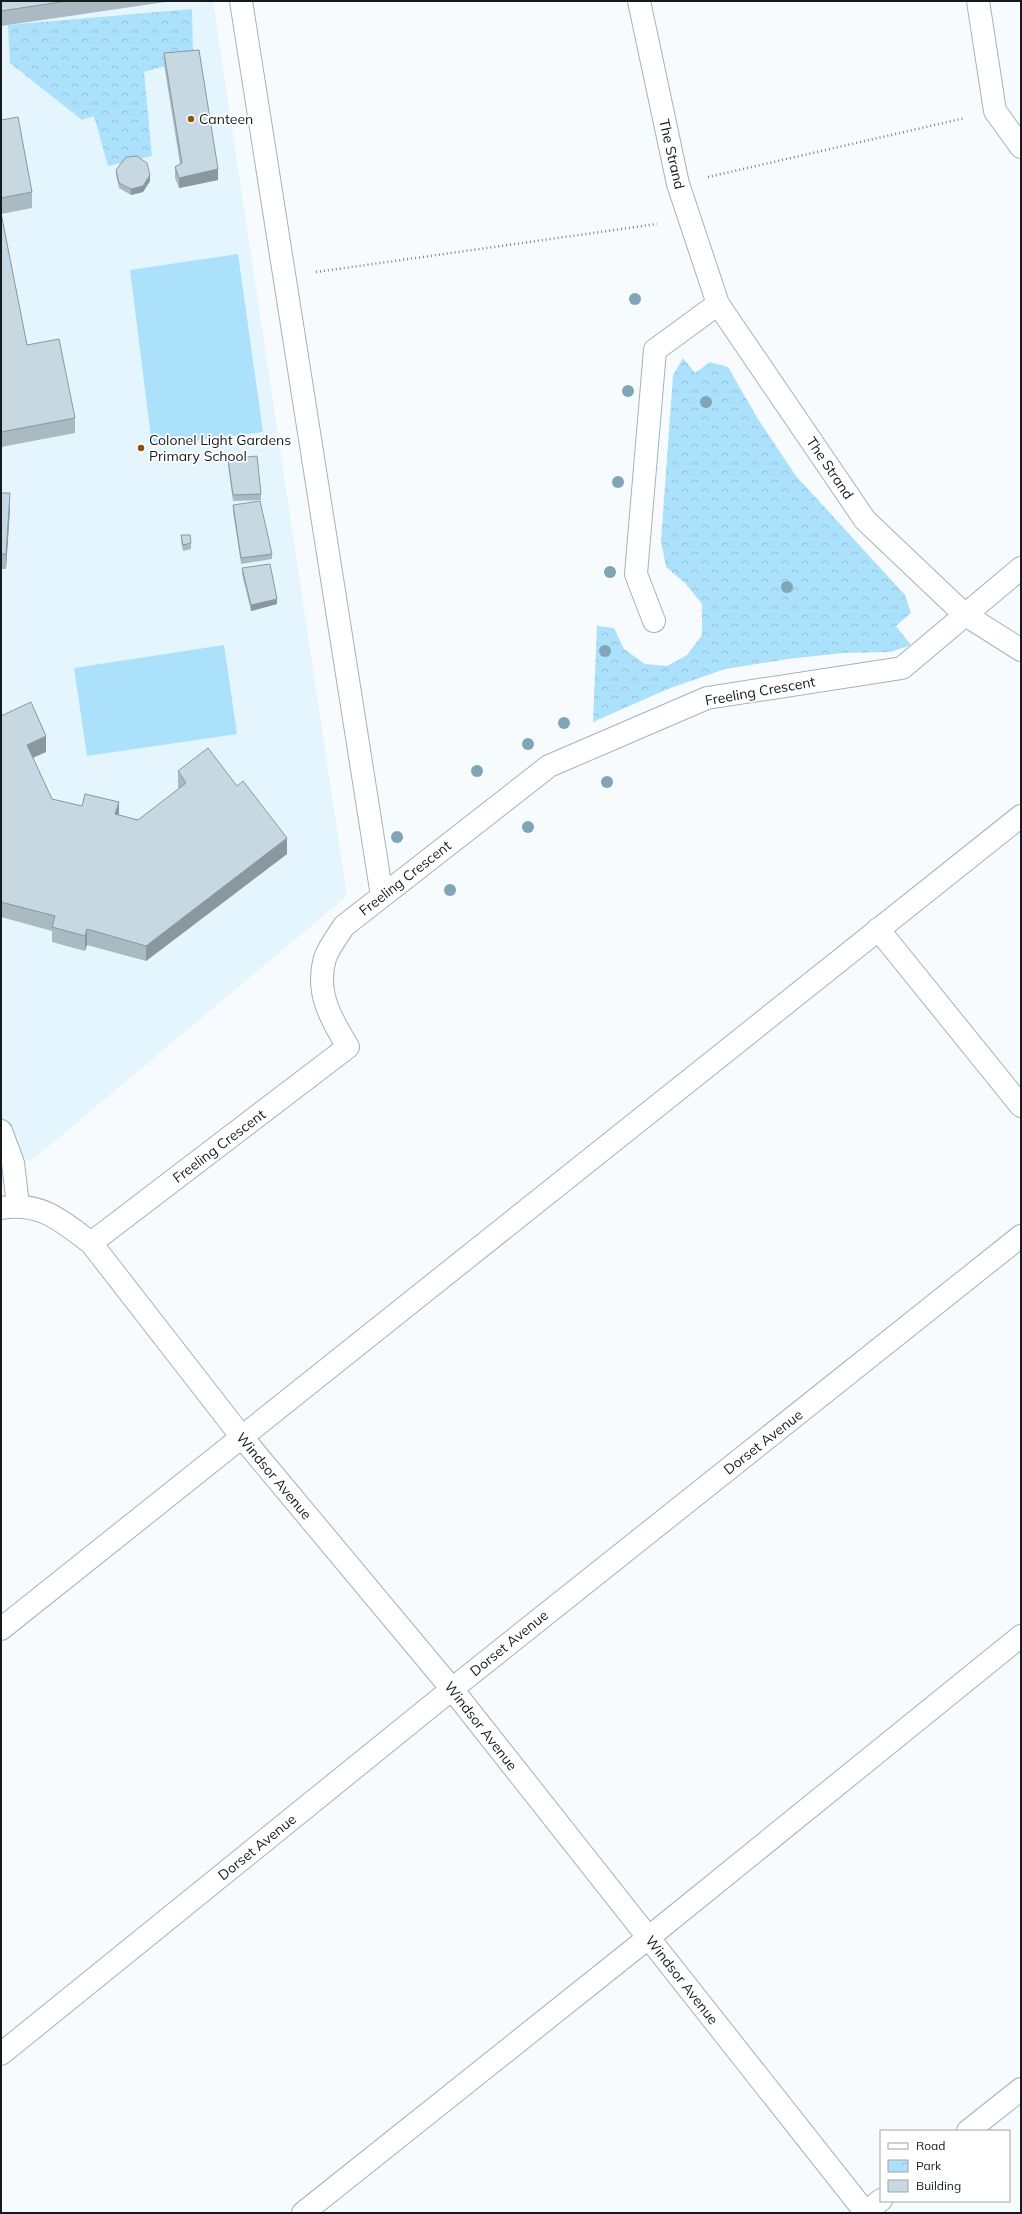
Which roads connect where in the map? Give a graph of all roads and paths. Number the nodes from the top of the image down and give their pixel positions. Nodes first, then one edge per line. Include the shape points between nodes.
1 (241, 1) edge
2 (638, 1) edge
3 (978, 1) edge
4 (995, 112) junction
5 (1021, 148) edge
6 (678, 184) junction
7 (690, 219) junction
8 (284, 276) junction
9 (718, 304) junction
10 (1021, 568) edge
11 (964, 614) junction
12 (654, 621) dead end
13 (1021, 650) edge
14 (1021, 816) edge
15 (382, 896) junction
16 (878, 930) junction
17 (1021, 1106) edge
18 (1, 1131) edge
19 (9, 1207) edge
20 (1021, 1236) edge
21 (91, 1243) junction
22 (241, 1436) junction
23 (1, 1629) edge
24 (1021, 1636) edge
25 (452, 1689) junction
26 (648, 1938) junction
27 (1, 2054) edge
28 (1021, 2088) edge
29 (969, 2130) edge
30 (869, 2210) edge
31 (303, 2213) edge

1 - 8 street
2 - 6 street, The Strand
3 - 4 street
4 - 5 street
4 - 6 path
6 - 7 street, The Strand
7 - 8 path
7 - 9 street, The Strand
8 - 15 street
9 - 11 street, The Strand via 865,520
9 - 12 street via 655,350 636,574
10 - 11 street, Freeling Crescent
11 - 13 street, The Strand
11 - 15 street, Freeling Crescent via 902,668 707,698 549,766
14 - 16 street
15 - 21 street, Freeling Crescent via 344,926 325,957 321,991 330,1018 348,1047
16 - 17 street
16 - 22 street
18 - 19 street via 13,1163
19 - 21 street via 55,1216
20 - 25 street, Dorset Avenue
21 - 22 street, Windsor Avenue
22 - 23 street
22 - 25 street, Windsor Avenue
24 - 26 street
25 - 26 street, Windsor Avenue
25 - 27 street, Dorset Avenue
26 - 30 street, Windsor Avenue
26 - 31 street
28 - 29 street

